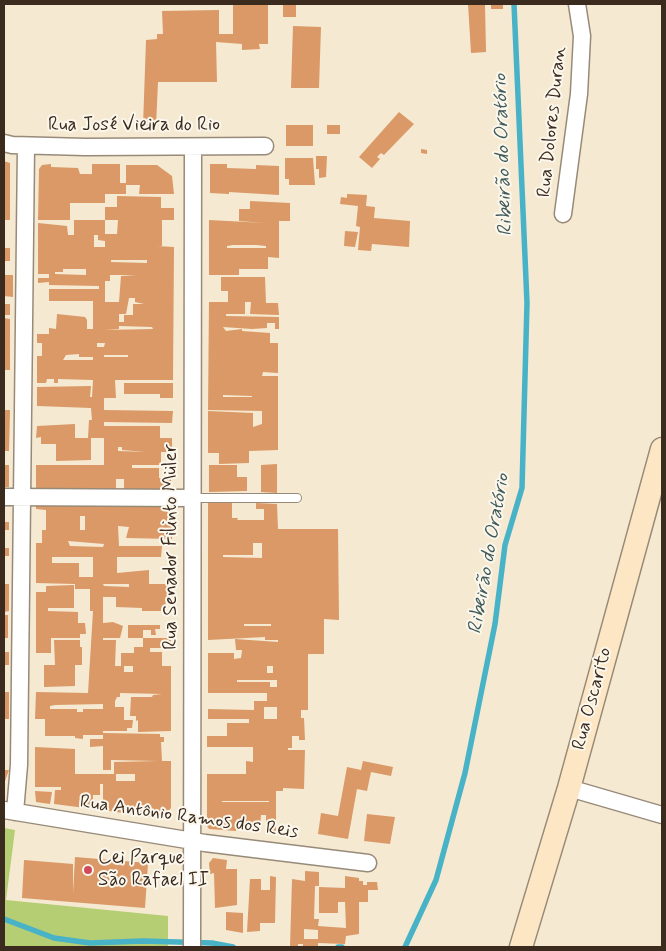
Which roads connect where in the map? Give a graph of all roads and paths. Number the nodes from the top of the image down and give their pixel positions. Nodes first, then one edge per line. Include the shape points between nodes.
1 (577, 4) edge
2 (4, 143) edge
3 (26, 146) junction
4 (265, 146) dead end
5 (193, 147) junction
6 (563, 214) dead end
7 (662, 449) edge
8 (4, 497) edge
9 (22, 497) junction
10 (192, 498) junction
11 (297, 498) dead end
12 (569, 788) junction
13 (9, 811) edge
14 (662, 815) edge
15 (192, 841) junction
16 (368, 863) dead end
17 (192, 947) edge
18 (521, 947) edge

1 - 6 street, Rua Dolores Duran via 582,36 580,75
2 - 3 street, Rua José Vieira do Rio
3 - 5 street, Rua José Vieira do Rio
3 - 9 street
4 - 5 street, Rua José Vieira do Rio
5 - 10 street, Rua Senador Filinto Müler
7 - 12 main road, Rua Oscarito
8 - 9 street
9 - 10 street
9 - 13 street via 19,765
10 - 11 lane
10 - 15 street, Rua Senador Filinto Müler
12 - 14 street
12 - 18 main road, Rua Oscarito
13 - 15 street, Rua Antônio Ramos dos Reis
15 - 16 street, Rua Antônio Ramos dos Reis
15 - 17 street, Rua Senador Filinto Müler

